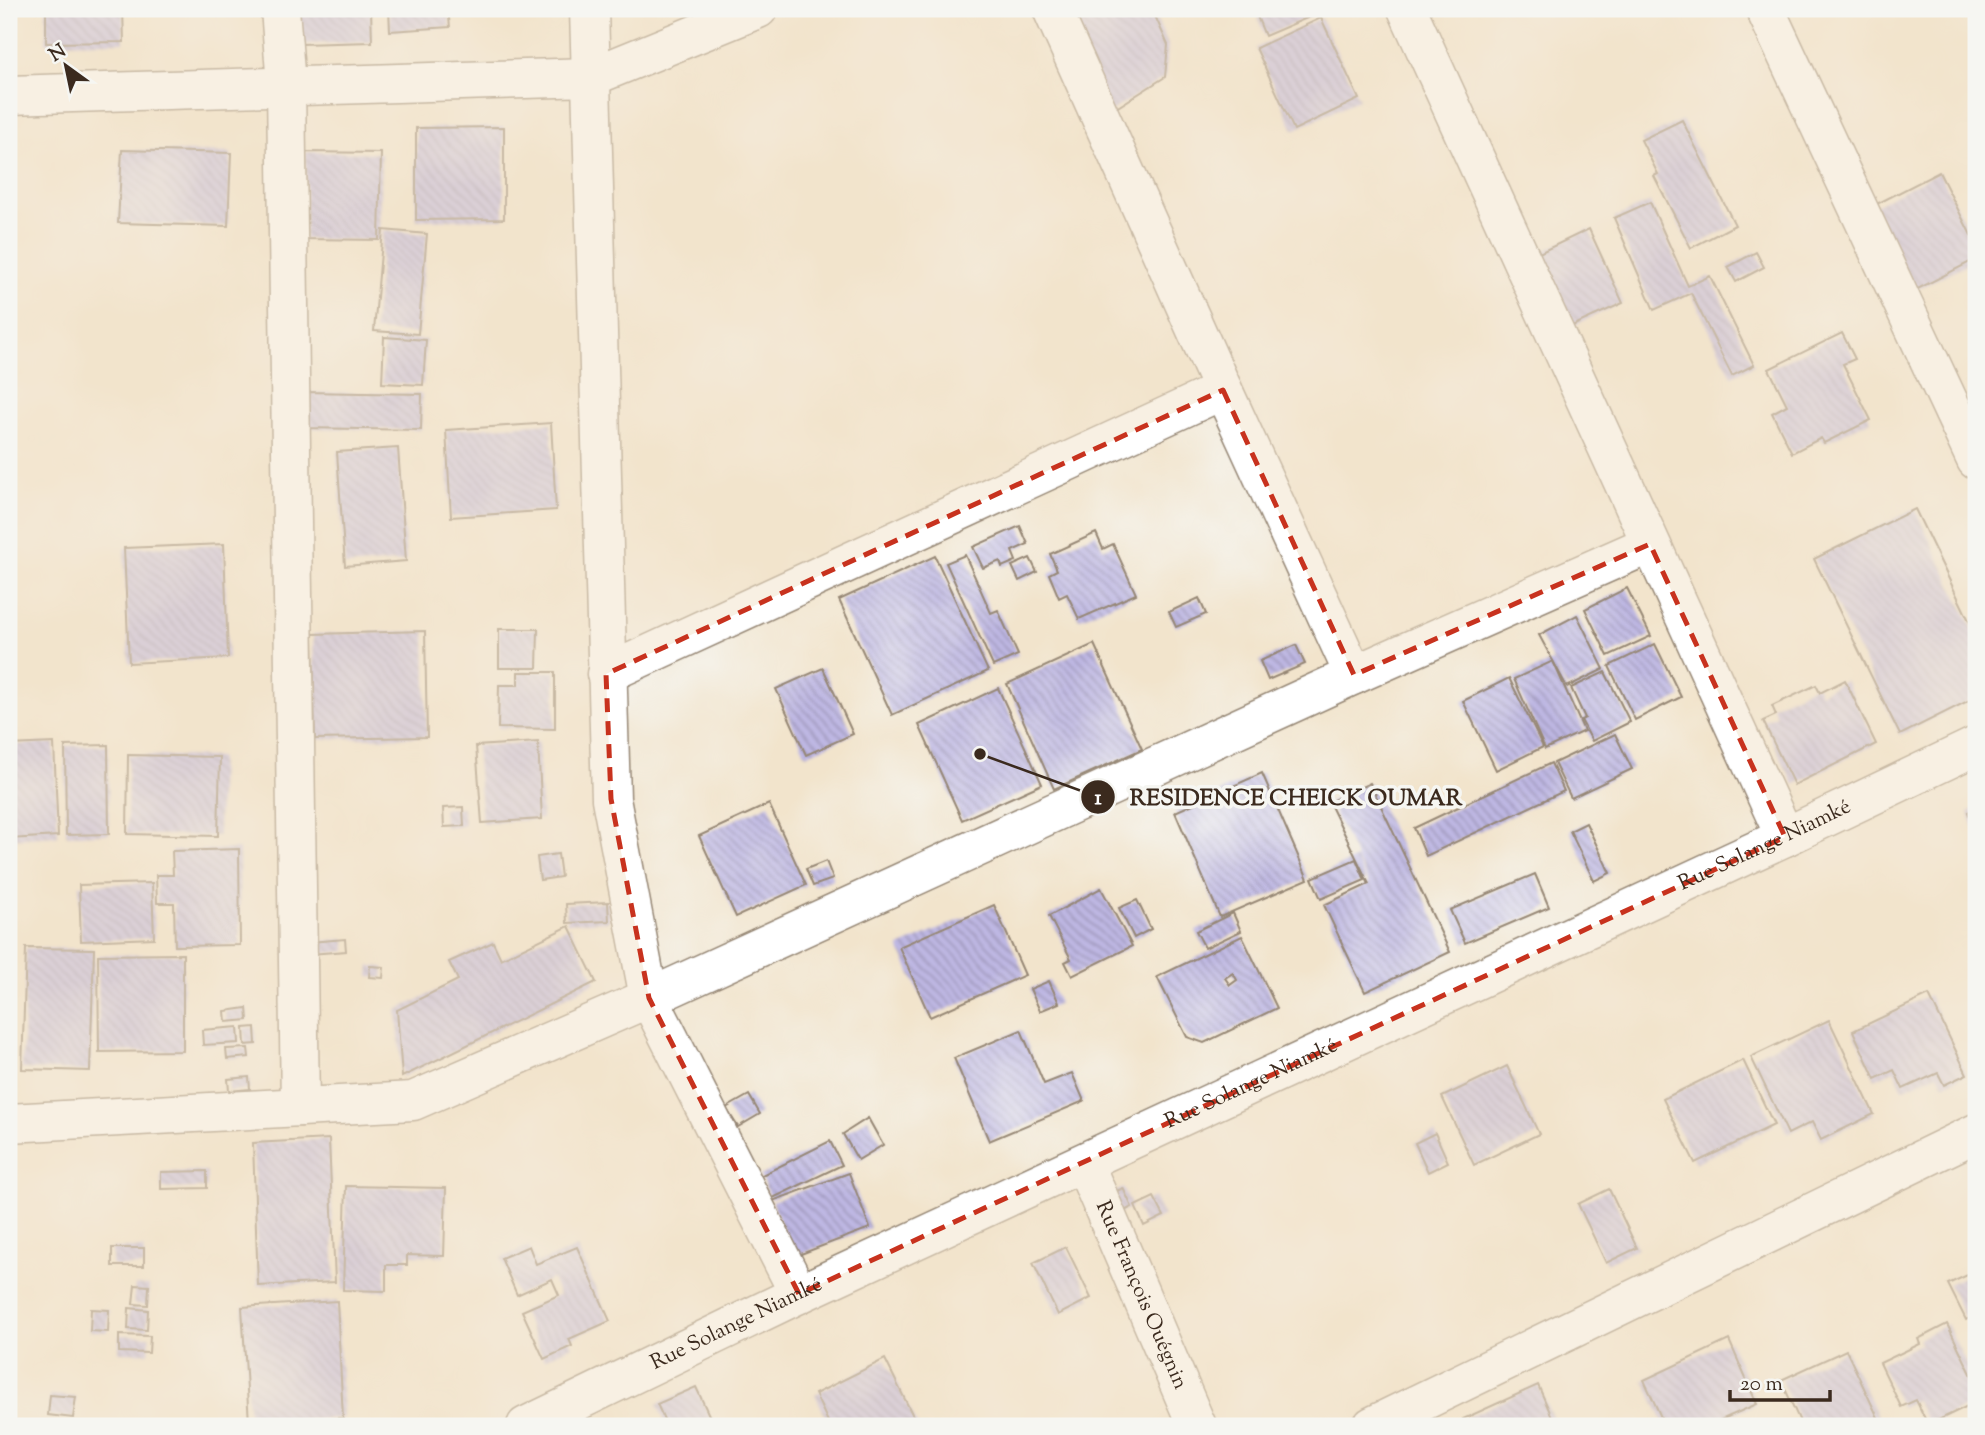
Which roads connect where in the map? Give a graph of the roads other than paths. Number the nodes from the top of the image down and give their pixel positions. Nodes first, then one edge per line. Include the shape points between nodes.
1 (280, 9) edge
2 (589, 9) edge
3 (758, 9) edge
4 (1052, 9) edge
5 (1407, 9) edge
6 (1765, 9) edge
7 (591, 77) junction
8 (286, 85) junction
9 (9, 95) edge
10 (1223, 390) junction
11 (1976, 460) edge
12 (1650, 544) junction
13 (606, 674) junction
14 (1354, 675) junction
15 (1976, 746) edge
16 (1785, 837) junction
17 (649, 998) junction
18 (300, 1107) junction
19 (9, 1123) edge
20 (1976, 1133) edge
21 (1084, 1163) junction
22 (799, 1294) junction
23 (526, 1426) edge
24 (1197, 1426) edge
25 (1372, 1426) edge

1 - 8 street
2 - 7 street
3 - 7 street
4 - 10 street
5 - 12 street
6 - 11 street
7 - 8 street
7 - 13 street
8 - 9 street
8 - 18 street
10 - 13 street
10 - 14 street
12 - 14 street
12 - 16 street
13 - 17 street via 611,799
14 - 17 street
15 - 16 street, Rue Solange Niamké
16 - 21 street, Rue Solange Niamké
17 - 18 street via 412,1101
17 - 22 street
18 - 19 street
20 - 25 street
21 - 22 street, Rue Solange Niamké
21 - 24 street, Rue François Ouégnin
22 - 23 street, Rue Solange Niamké

